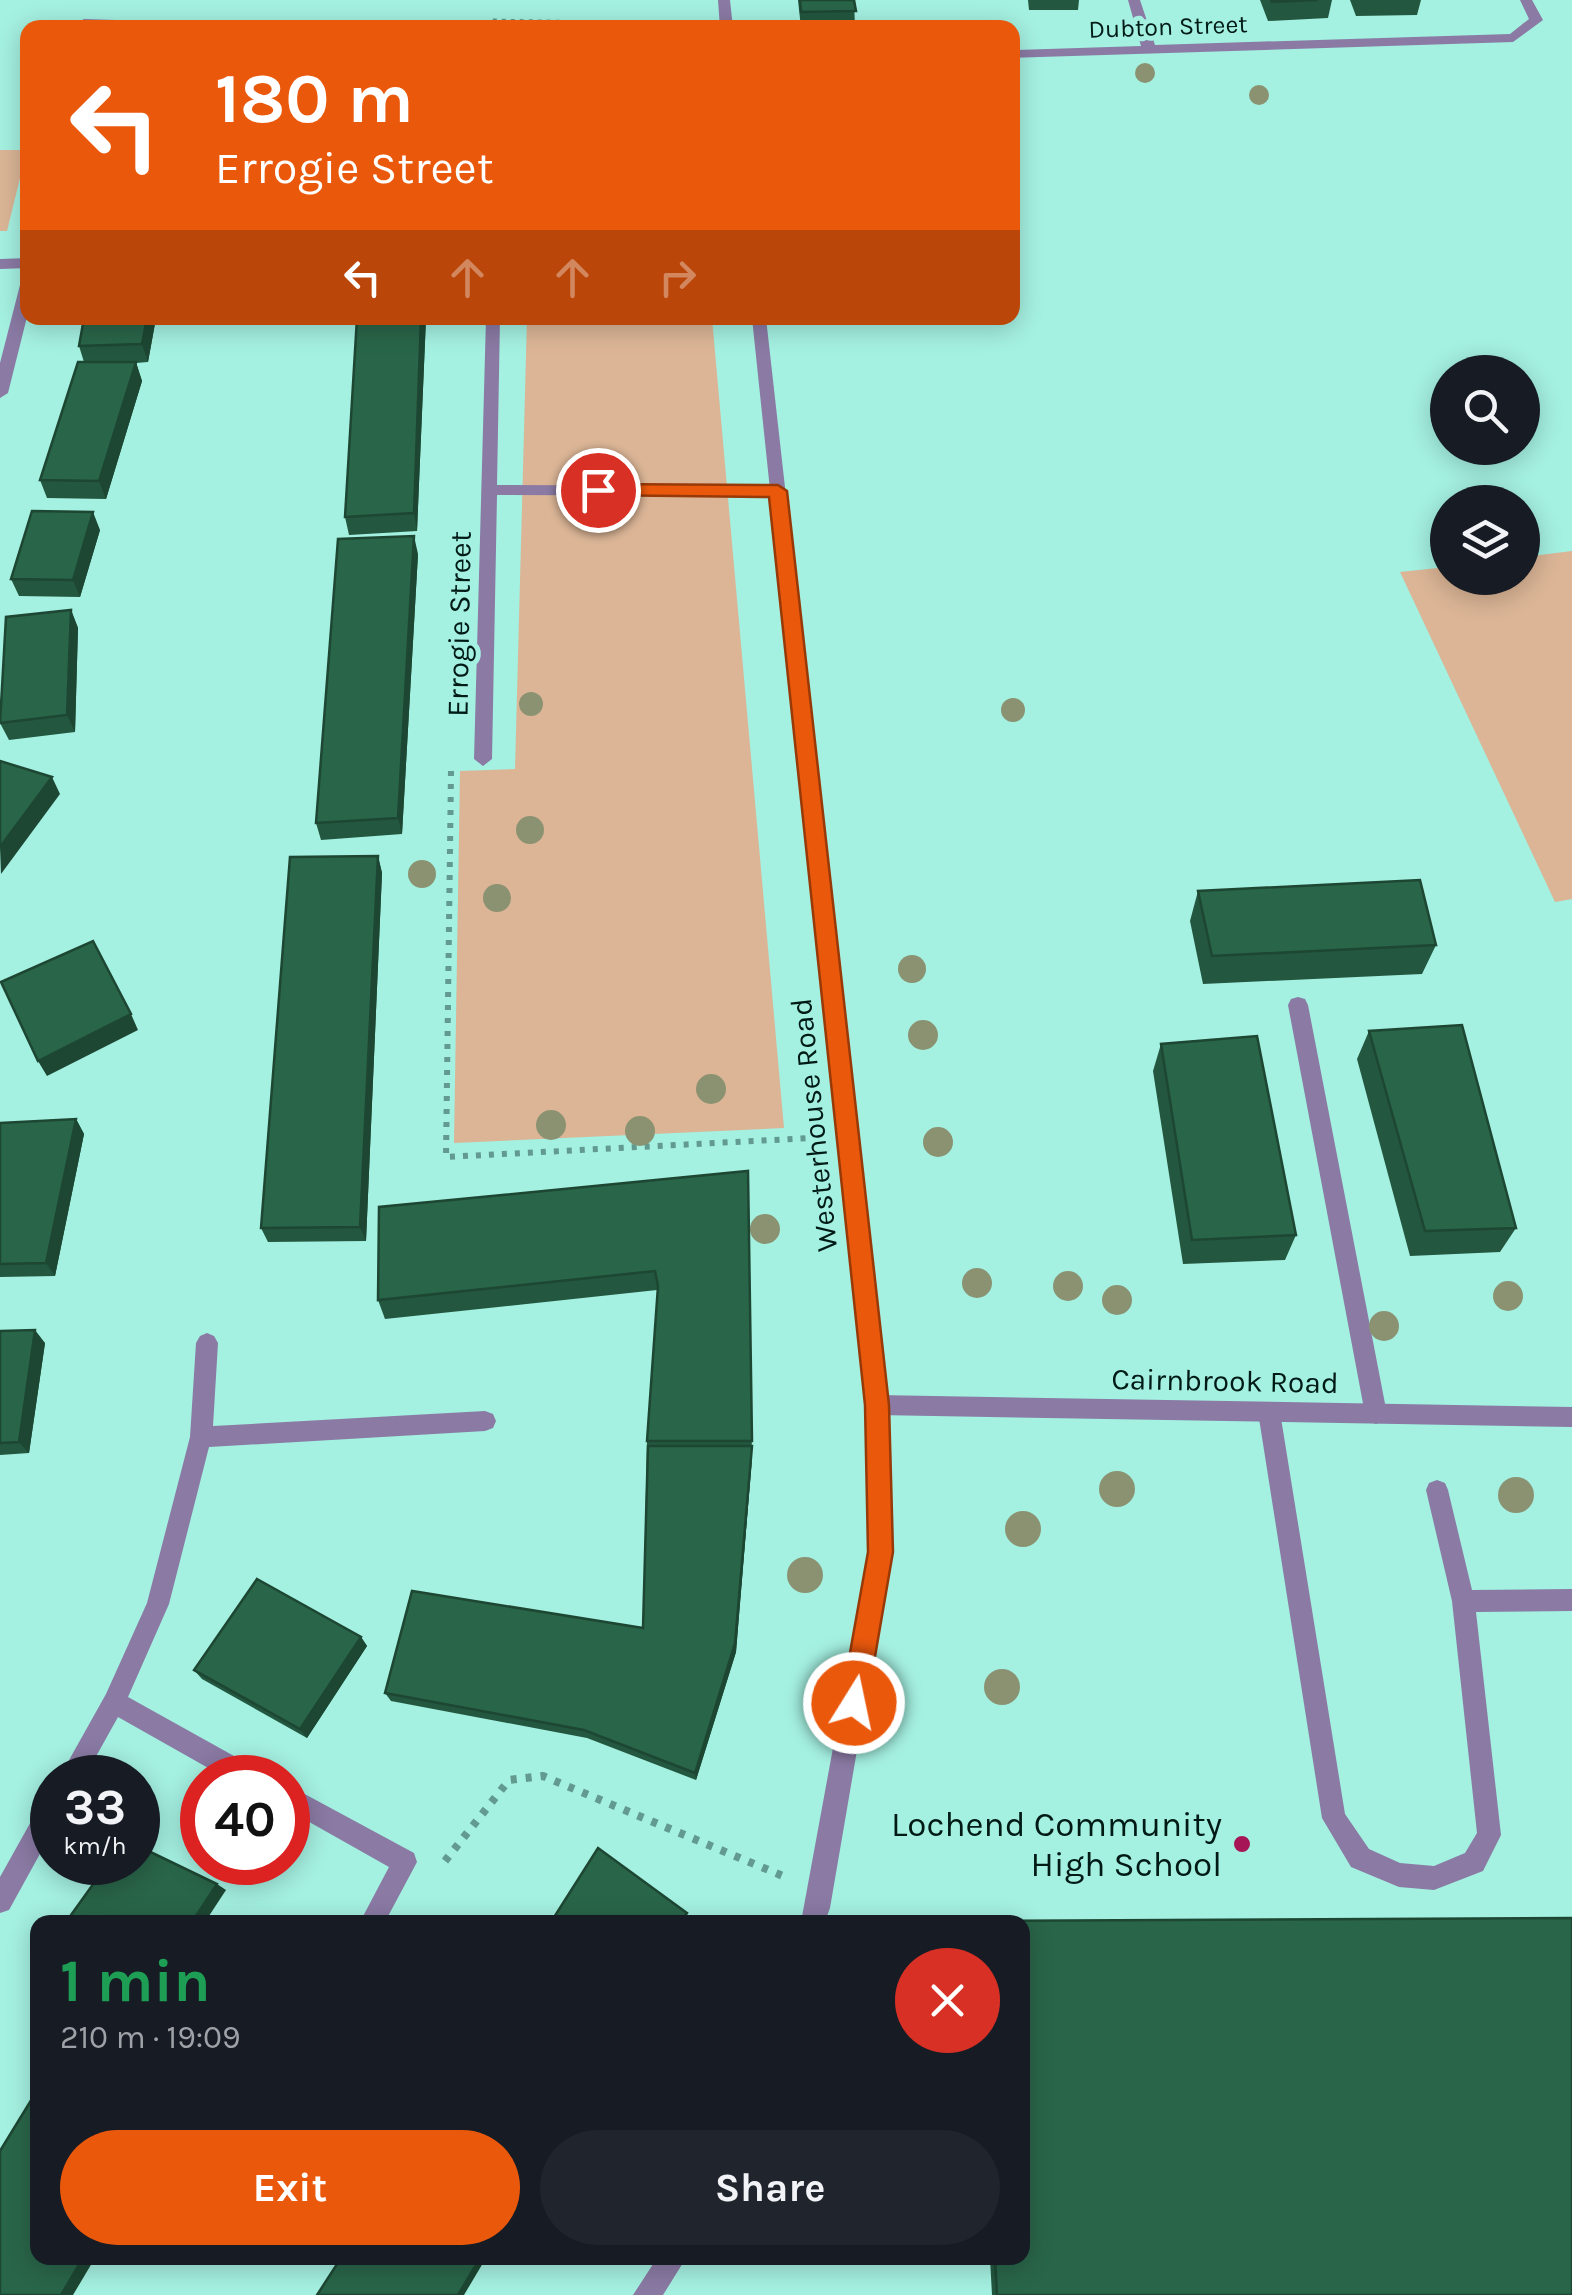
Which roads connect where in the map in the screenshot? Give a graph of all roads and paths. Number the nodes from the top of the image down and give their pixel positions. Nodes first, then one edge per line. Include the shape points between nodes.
1 (1134, 0) edge
2 (1526, 0) edge
3 (1149, 49) junction
4 (1020, 54) edge
5 (20, 313) edge
6 (493, 325) edge
7 (760, 325) edge
8 (0, 393) edge
9 (489, 490) junction
10 (778, 491) junction
11 (484, 739) junction
12 (483, 759) dead end
13 (1298, 1005) dead end
14 (848, 1136) junction
15 (208, 1342) dead end
16 (877, 1405) junction
17 (1269, 1412) junction
18 (1376, 1414) junction
19 (1572, 1417) edge
20 (485, 1422) dead end
21 (201, 1438) junction
22 (1437, 1490) dead end
23 (1463, 1600) junction
24 (1572, 1600) edge
25 (114, 1702) junction
26 (84, 1755) edge
27 (210, 1755) edge
28 (310, 1809) edge
29 (30, 1848) edge
30 (405, 1862) junction
31 (821, 1892) junction
32 (0, 1901) edge
33 (376, 1915) edge
34 (814, 1915) edge
35 (667, 2265) edge
36 (647, 2295) edge

1 - 3 street
2 - 3 street, Dubton Street via 1536,20 1514,38
3 - 4 street, Dubton Street
5 - 8 street
6 - 9 street, Errogie Street
7 - 10 street, Westerhouse Road
9 - 10 street, Errogie Street
9 - 11 street, Errogie Street
10 - 14 street, Westerhouse Road
11 - 12 street, Errogie Street
11 - 14 path via 451,739 446,1157
13 - 18 street
14 - 16 street, Westerhouse Road
15 - 21 street
16 - 17 street, Cairnbrook Road
16 - 31 street, Westerhouse Road via 880,1552
17 - 18 street, Cairnbrook Road
17 - 23 street via 1334,1818 1360,1858 1398,1875 1434,1878 1474,1862 1489,1835
18 - 19 street, Cairnbrook Road
20 - 21 street
21 - 25 street via 158,1604
22 - 23 street
23 - 24 street
25 - 26 street
25 - 27 street
28 - 30 street
29 - 32 street
30 - 31 path via 440,1867 509,1780 543,1776
30 - 33 street
31 - 34 street, Westerhouse Road
35 - 36 street

